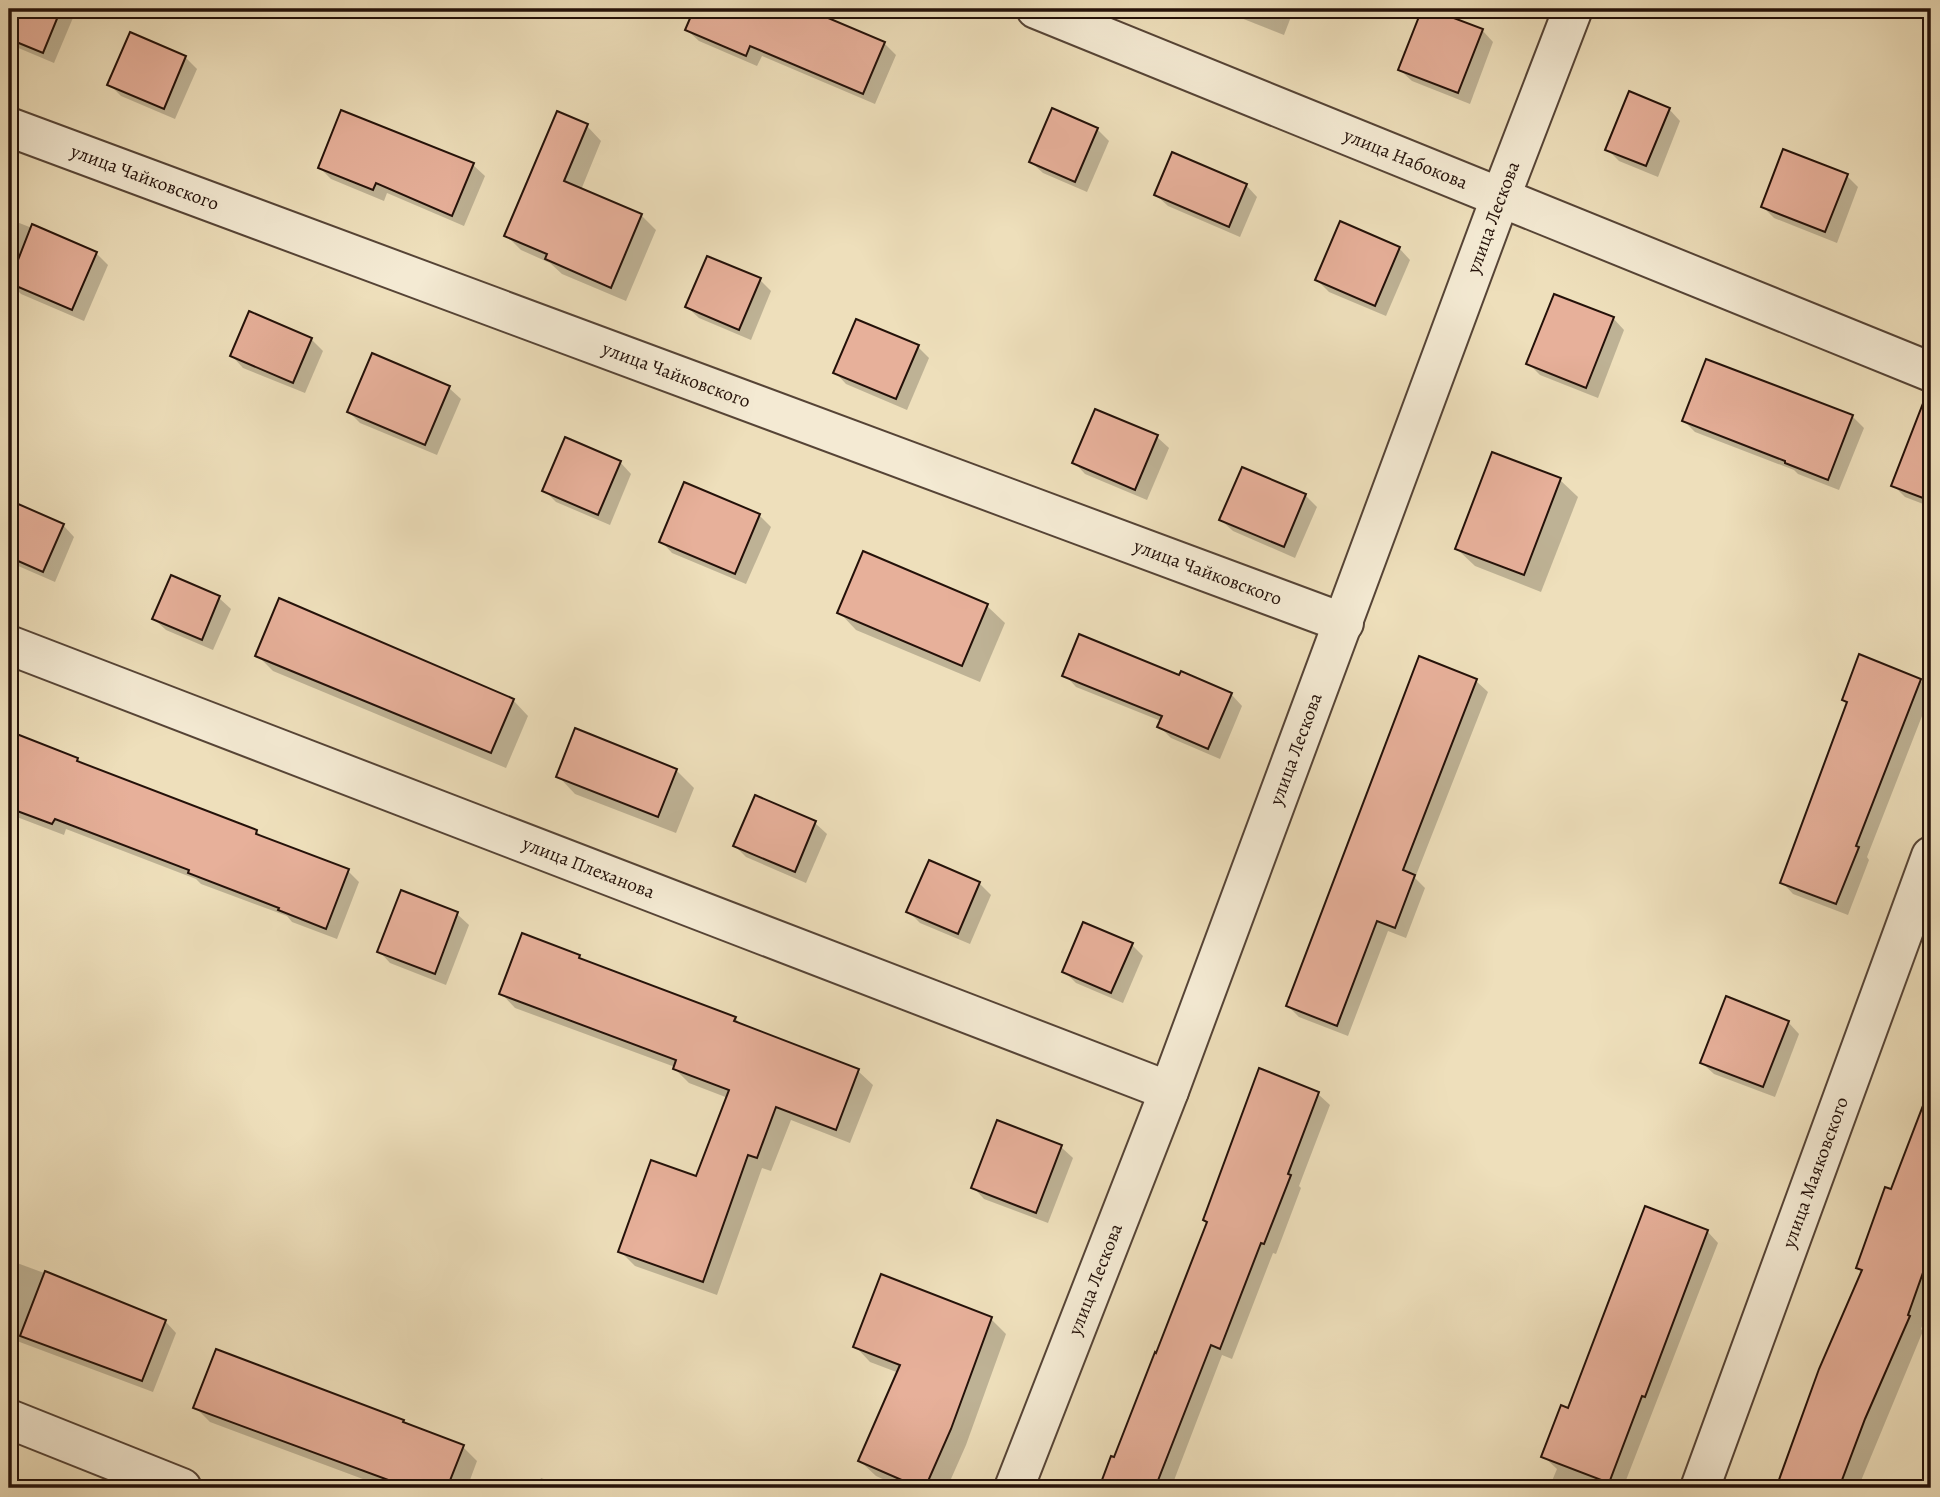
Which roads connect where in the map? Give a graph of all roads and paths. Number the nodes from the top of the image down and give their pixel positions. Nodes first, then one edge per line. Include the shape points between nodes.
1 (1036, 9) edge
2 (1573, 9) edge
3 (9, 127) edge
4 (1501, 196) junction
5 (1931, 372) edge
6 (1344, 623) junction
7 (9, 645) edge
8 (1931, 856) edge
9 (1169, 1091) junction
10 (9, 1419) edge
11 (182, 1488) edge
12 (1014, 1488) edge
13 (1700, 1488) edge

1 - 4 street, улица Набокова
2 - 4 street, улица Лескова
3 - 6 street, улица Чайковского
4 - 5 street, улица Набокова
4 - 6 street, улица Лескова
6 - 9 street, улица Лескова
7 - 9 street, улица Плеханова
8 - 13 street, улица Маяковского
9 - 12 street, улица Лескова
10 - 11 street

